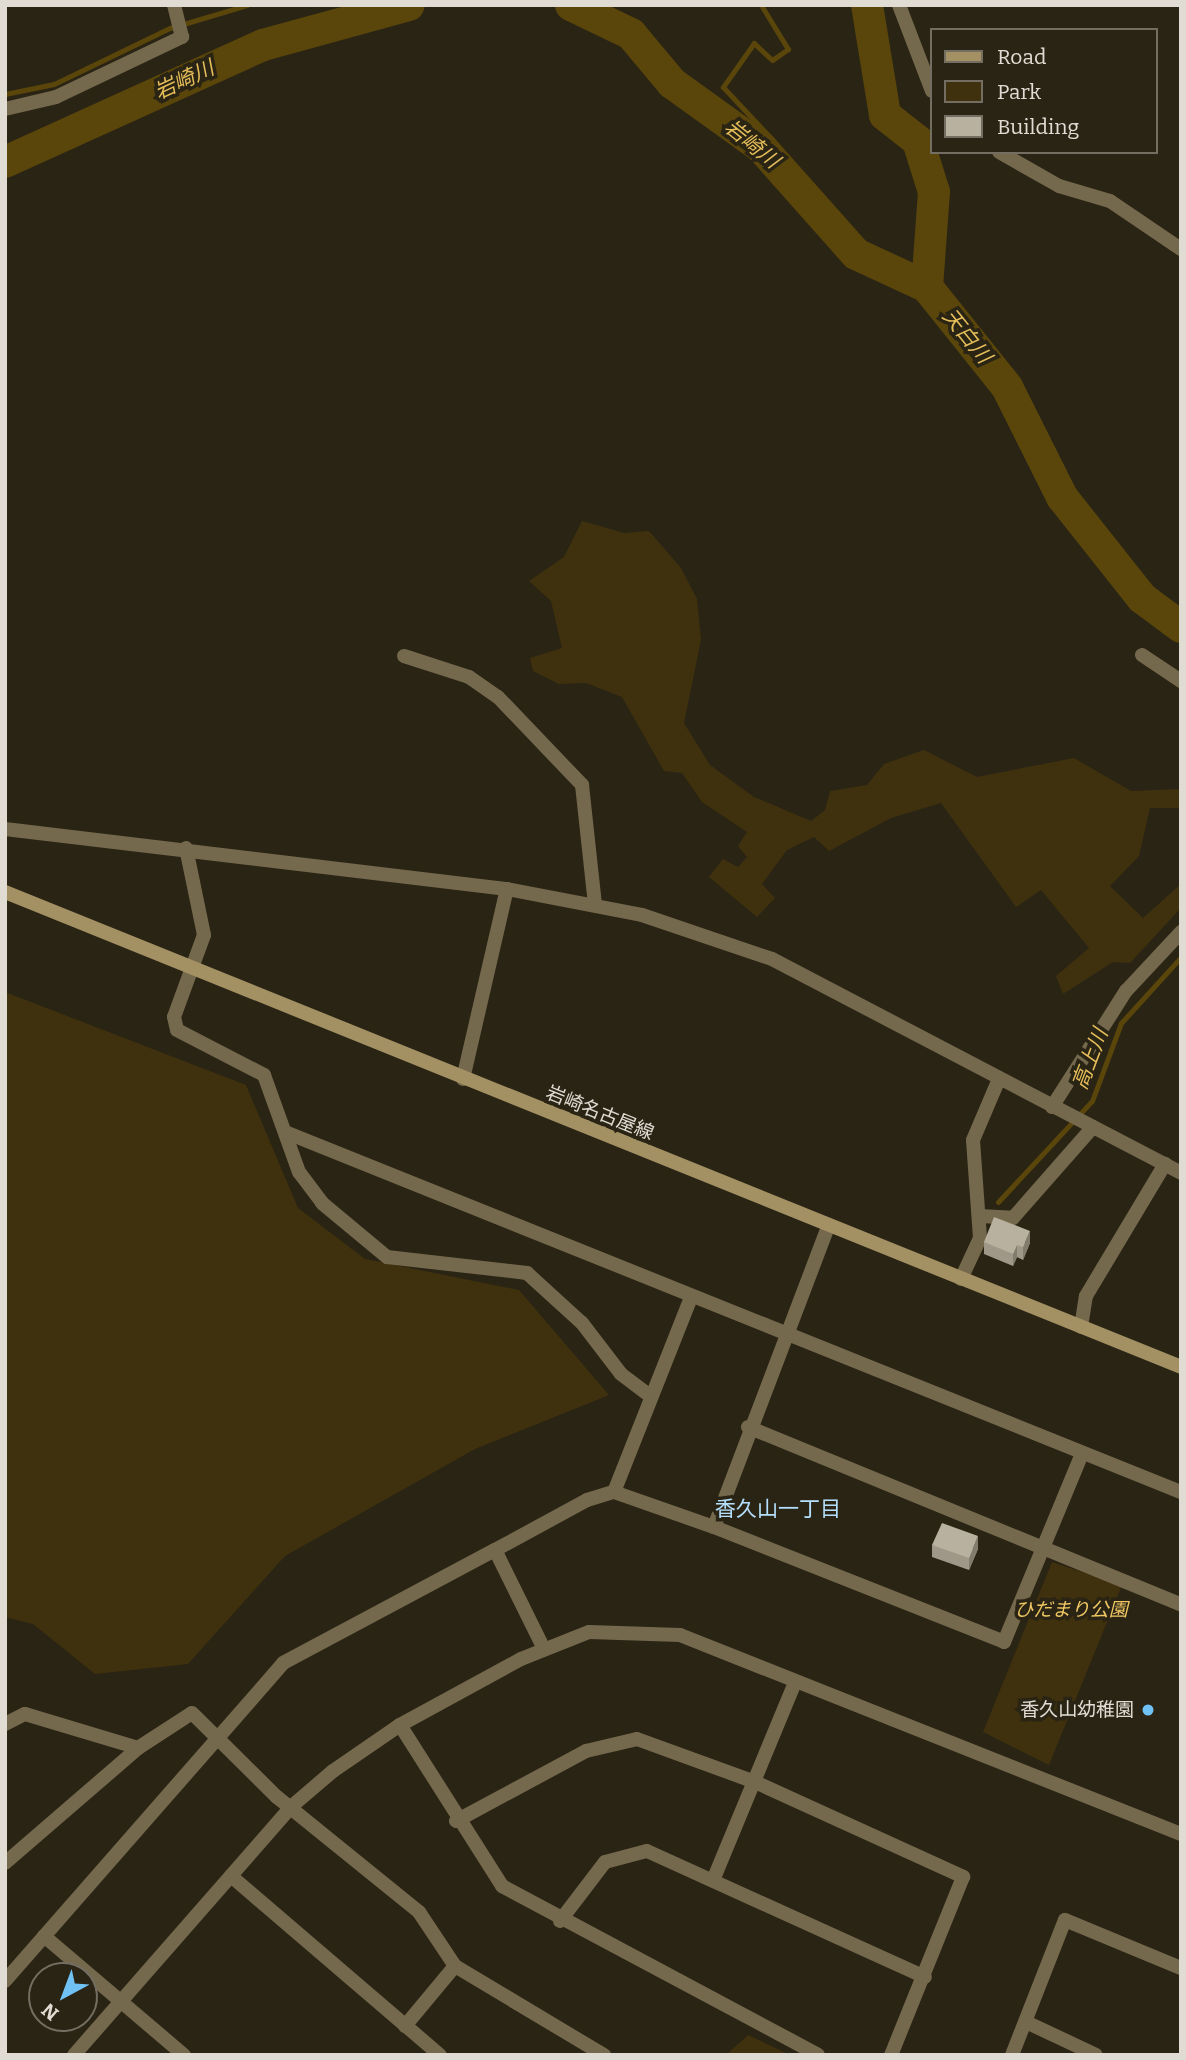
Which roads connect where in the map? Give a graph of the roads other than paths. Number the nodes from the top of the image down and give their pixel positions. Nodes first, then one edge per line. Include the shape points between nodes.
1 (174, 5) edge
2 (899, 5) edge
3 (930, 86) edge
4 (5, 109) edge
5 (1002, 154) edge
6 (1181, 249) edge
7 (1142, 655) dead end
8 (404, 656) dead end
9 (1181, 681) edge
10 (5, 829) edge
11 (186, 848) junction
12 (508, 890) junction
13 (5, 892) edge
14 (595, 904) junction
15 (1181, 932) edge
16 (194, 968) junction
17 (463, 1079) junction
18 (999, 1079) junction
19 (1052, 1107) junction
20 (1081, 1122) junction
21 (285, 1132) junction
22 (1165, 1164) junction
23 (1181, 1173) edge
24 (979, 1216) junction
25 (829, 1225) junction
26 (961, 1279) junction
27 (691, 1298) junction
28 (1081, 1327) junction
29 (786, 1332) junction
30 (1181, 1367) edge
31 (651, 1397) junction
32 (748, 1427) junction
33 (1082, 1454) junction
34 (614, 1492) junction
35 (1181, 1492) edge
36 (714, 1527) junction
37 (1043, 1549) junction
38 (495, 1550) junction
39 (1181, 1605) edge
40 (543, 1647) junction
41 (795, 1682) junction
42 (5, 1724) edge
43 (400, 1725) junction
44 (219, 1741) junction
45 (138, 1748) junction
46 (755, 1782) junction
47 (292, 1806) junction
48 (456, 1821) junction
49 (1181, 1834) edge
50 (5, 1863) edge
51 (231, 1876) junction
52 (714, 1878) junction
53 (559, 1921) junction
54 (44, 1936) junction
55 (455, 1966) junction
56 (1181, 1968) edge
57 (925, 1977) junction
58 (5, 1981) edge
59 (122, 2000) junction
60 (1026, 2022) junction
61 (405, 2026) junction
62 (74, 2055) edge
63 (184, 2055) edge
64 (440, 2055) edge
65 (604, 2055) edge
66 (818, 2055) edge
67 (891, 2055) edge
68 (1012, 2055) edge
69 (1096, 2055) edge

1 - 4 street via 181,37 56,97
2 - 3 street
5 - 6 street via 1048,182 1110,201
7 - 9 street
8 - 14 street via 469,677 498,697 582,785
10 - 11 street
11 - 12 street
11 - 16 street via 203,928
12 - 14 street
12 - 17 street
13 - 16 main road, 岩崎名古屋線
14 - 18 street via 772,959
15 - 19 street via 1126,991
16 - 17 main road, 岩崎名古屋線
16 - 21 street via 174,1017 177,1030 259,1070
17 - 25 main road, 岩崎名古屋線
18 - 19 street
18 - 24 street via 973,1140
19 - 20 street
20 - 22 street
20 - 24 street via 1013,1218
21 - 27 street
21 - 31 street via 299,1172 370,1247 387,1256 527,1273 582,1323 621,1374
22 - 23 street
22 - 28 street via 1086,1296
24 - 26 street via 980,1238
25 - 26 main road, 岩崎名古屋線
25 - 29 street
26 - 28 main road, 岩崎名古屋線
27 - 29 street
27 - 31 street
28 - 30 main road, 岩崎名古屋線
29 - 32 street
29 - 33 street
31 - 34 street
32 - 36 street
32 - 37 street
33 - 35 street
33 - 37 street
34 - 36 street
34 - 38 street via 587,1500
36 - 37 street via 1004,1642
37 - 39 street
38 - 40 street
38 - 44 street via 283,1663
40 - 41 street via 615,1629 663,1632
40 - 43 street
41 - 46 street
41 - 49 street
42 - 45 street via 25,1714
43 - 47 street
43 - 48 street
44 - 45 street via 192,1713 182,1714
44 - 47 street
44 - 54 street
45 - 50 street
46 - 48 street via 661,1745 624,1740 586,1751
46 - 52 street
46 - 57 street via 963,1877
47 - 51 street
47 - 55 street via 419,1912
48 - 53 street via 493,1878
51 - 59 street
51 - 61 street
52 - 53 street via 647,1851 613,1856
52 - 57 street
53 - 66 street
54 - 58 street
54 - 59 street
55 - 61 street
55 - 65 street
56 - 60 street via 1068,1919
57 - 67 street
59 - 62 street
59 - 63 street
60 - 68 street
60 - 69 street
61 - 64 street

